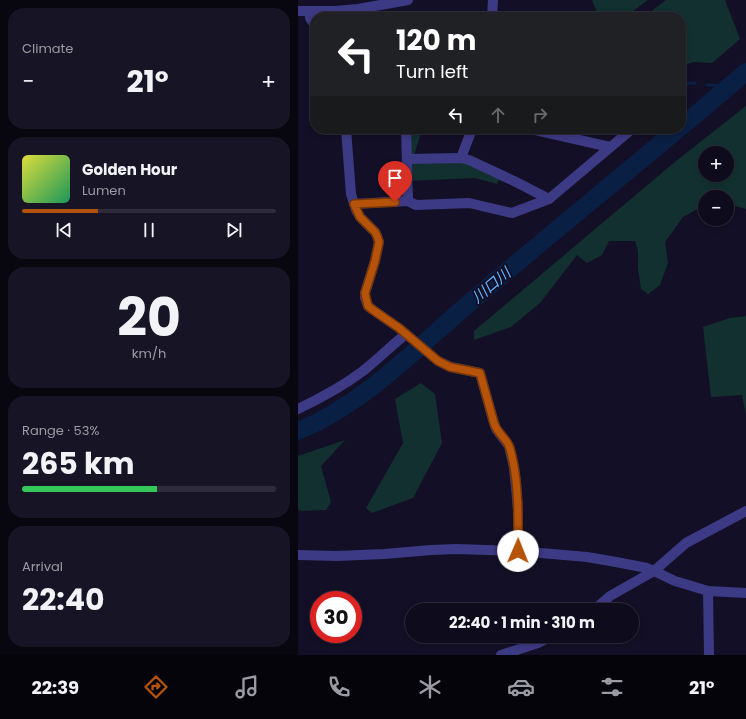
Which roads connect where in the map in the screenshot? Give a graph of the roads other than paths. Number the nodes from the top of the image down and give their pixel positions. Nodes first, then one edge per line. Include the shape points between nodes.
1 (408, 0) edge
2 (493, 0) edge
3 (378, 3) edge
4 (298, 11) edge
5 (309, 11) junction
6 (346, 12) edge
7 (359, 12) edge
8 (492, 12) edge
9 (310, 18) edge
10 (346, 134) edge
11 (406, 134) edge
12 (470, 134) edge
13 (553, 134) edge
14 (626, 134) edge
15 (610, 147) junction
16 (461, 158) junction
17 (408, 159) junction
18 (548, 199) junction
19 (408, 201) junction
20 (354, 204) junction
21 (407, 335) junction
22 (298, 409) edge
23 (746, 511) edge
24 (518, 551) junction
25 (298, 555) edge
26 (654, 571) junction
27 (708, 591) junction
28 (746, 593) edge
29 (602, 603) edge
30 (535, 643) edge
31 (501, 655) edge
32 (709, 655) edge

1 - 3 street
2 - 8 street
3 - 7 street
4 - 5 street
5 - 6 street
5 - 9 street
10 - 20 street
11 - 17 street
12 - 16 street
13 - 15 street
14 - 15 street
15 - 18 street
16 - 17 street
16 - 18 street
17 - 19 street
18 - 19 street via 512,213 469,203 416,205
19 - 20 street
20 - 21 street via 360,217 375,232 379,242 365,293 367,303
21 - 22 street via 356,375
21 - 24 street via 444,364 480,373 496,429 509,446 514,468 518,509
23 - 26 street via 686,543
24 - 25 street via 461,548 384,554
24 - 26 street via 587,557
26 - 27 street via 675,581
26 - 29 street
27 - 28 street
27 - 32 street
30 - 31 street

